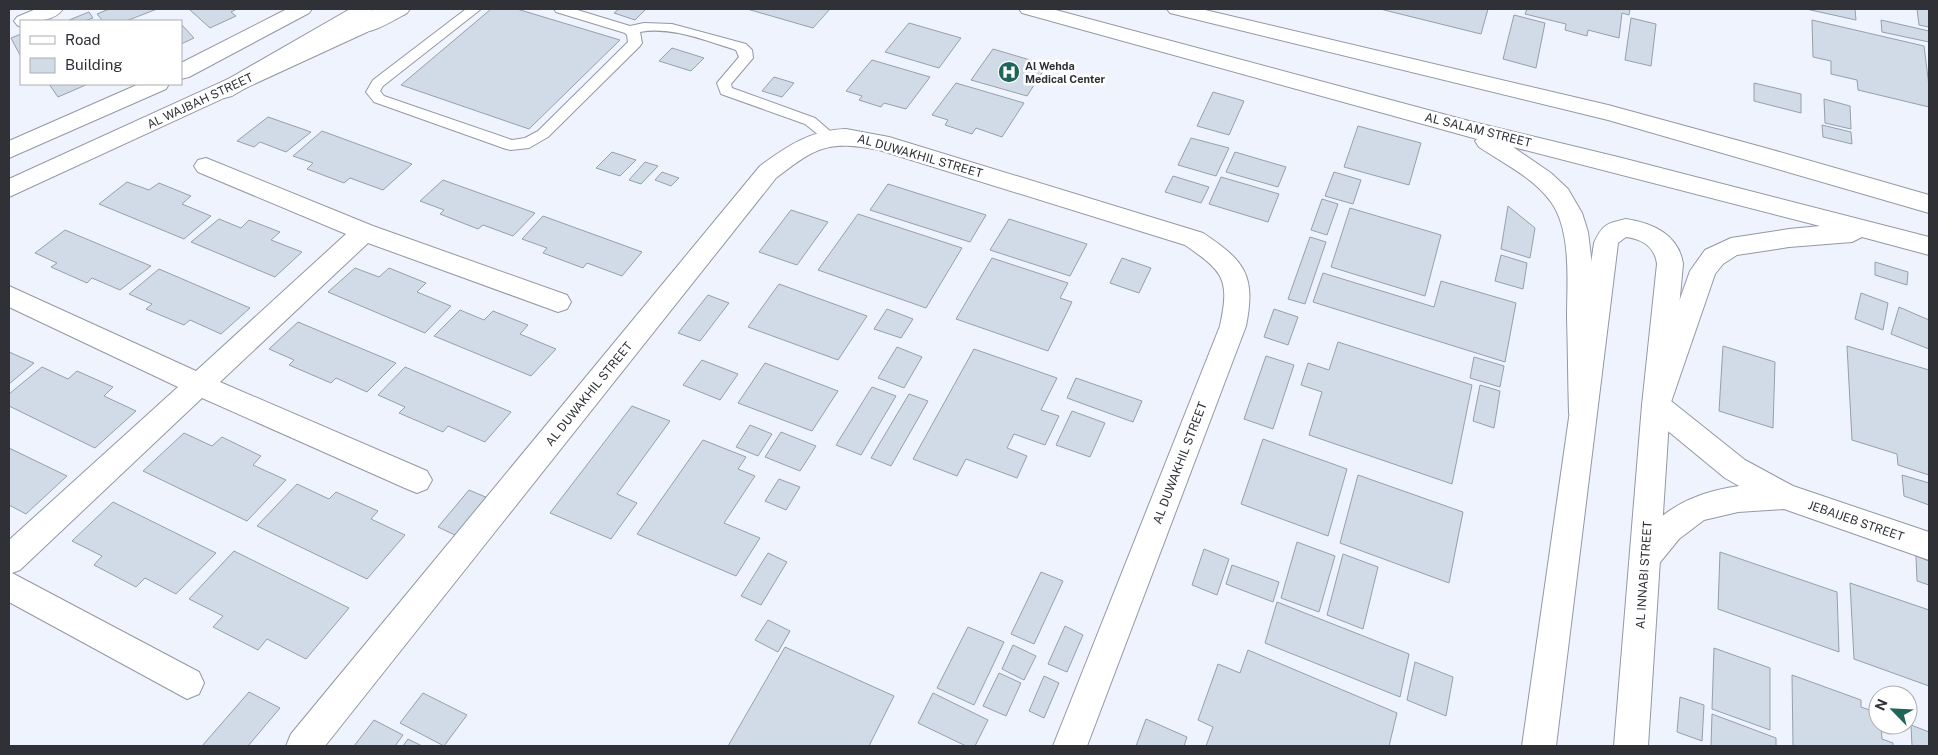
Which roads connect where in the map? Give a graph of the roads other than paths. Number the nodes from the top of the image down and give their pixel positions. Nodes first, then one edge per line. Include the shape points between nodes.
1 (53, 9) edge
2 (302, 9) edge
3 (389, 9) edge
4 (400, 9) edge
5 (474, 9) edge
6 (561, 9) edge
7 (1029, 9) edge
8 (1176, 9) edge
9 (362, 18) edge
10 (27, 20) edge
11 (630, 30) junction
12 (182, 71) edge
13 (156, 85) edge
14 (1469, 129) junction
15 (830, 137) junction
16 (9, 150) edge
17 (206, 166) dead end
18 (9, 190) edge
19 (1929, 204) edge
20 (1874, 231) junction
21 (364, 232) junction
22 (1929, 246) edge
23 (9, 296) edge
24 (558, 302) dead end
25 (200, 385) junction
26 (1656, 405) junction
27 (1583, 413) junction
28 (417, 480) dead end
29 (1784, 496) junction
30 (1929, 546) edge
31 (1646, 556) junction
32 (9, 560) edge
33 (9, 586) edge
34 (187, 683) dead end
35 (303, 746) edge
36 (1070, 746) edge
37 (1539, 746) edge
38 (1631, 746) edge

1 - 10 street
2 - 12 street
3 - 9 street, AL WAJBAH STREET
4 - 9 street
5 - 11 lane via 378,83 374,87 374,96 504,143 529,143 543,134 635,43 636,38
6 - 11 lane
7 - 14 street, AL SALAM STREET
8 - 19 street via 1591,108 1778,158
9 - 18 street, AL WAJBAH STREET via 224,91
11 - 15 lane via 662,26 741,47 746,58 724,83 726,91 798,116
13 - 16 street
14 - 20 street, AL SALAM STREET
14 - 27 street via 1543,178 1570,213 1576,232 1579,265
15 - 35 street, AL DUWAKHIL STREET via 818,139 768,172
15 - 36 street, AL DUWAKHIL STREET via 853,136 881,143 1194,239 1220,256 1236,277 1239,301 1233,326
17 - 21 street
20 - 22 street, AL SALAM STREET
20 - 26 street via 1753,242 1731,246 1714,257 1703,272
21 - 24 street
21 - 25 street
23 - 25 street
25 - 28 street
25 - 32 street
26 - 27 street via 1669,253 1661,243 1638,230 1614,230 1607,236
26 - 29 street, JEBAIJEB STREET via 1735,469
26 - 31 street, AL INNABI STREET
27 - 37 street
29 - 30 street, JEBAIJEB STREET
29 - 31 street, JEBAIJEB STREET via 1726,499 1695,510 1669,528
31 - 38 street, AL INNABI STREET
33 - 34 street

